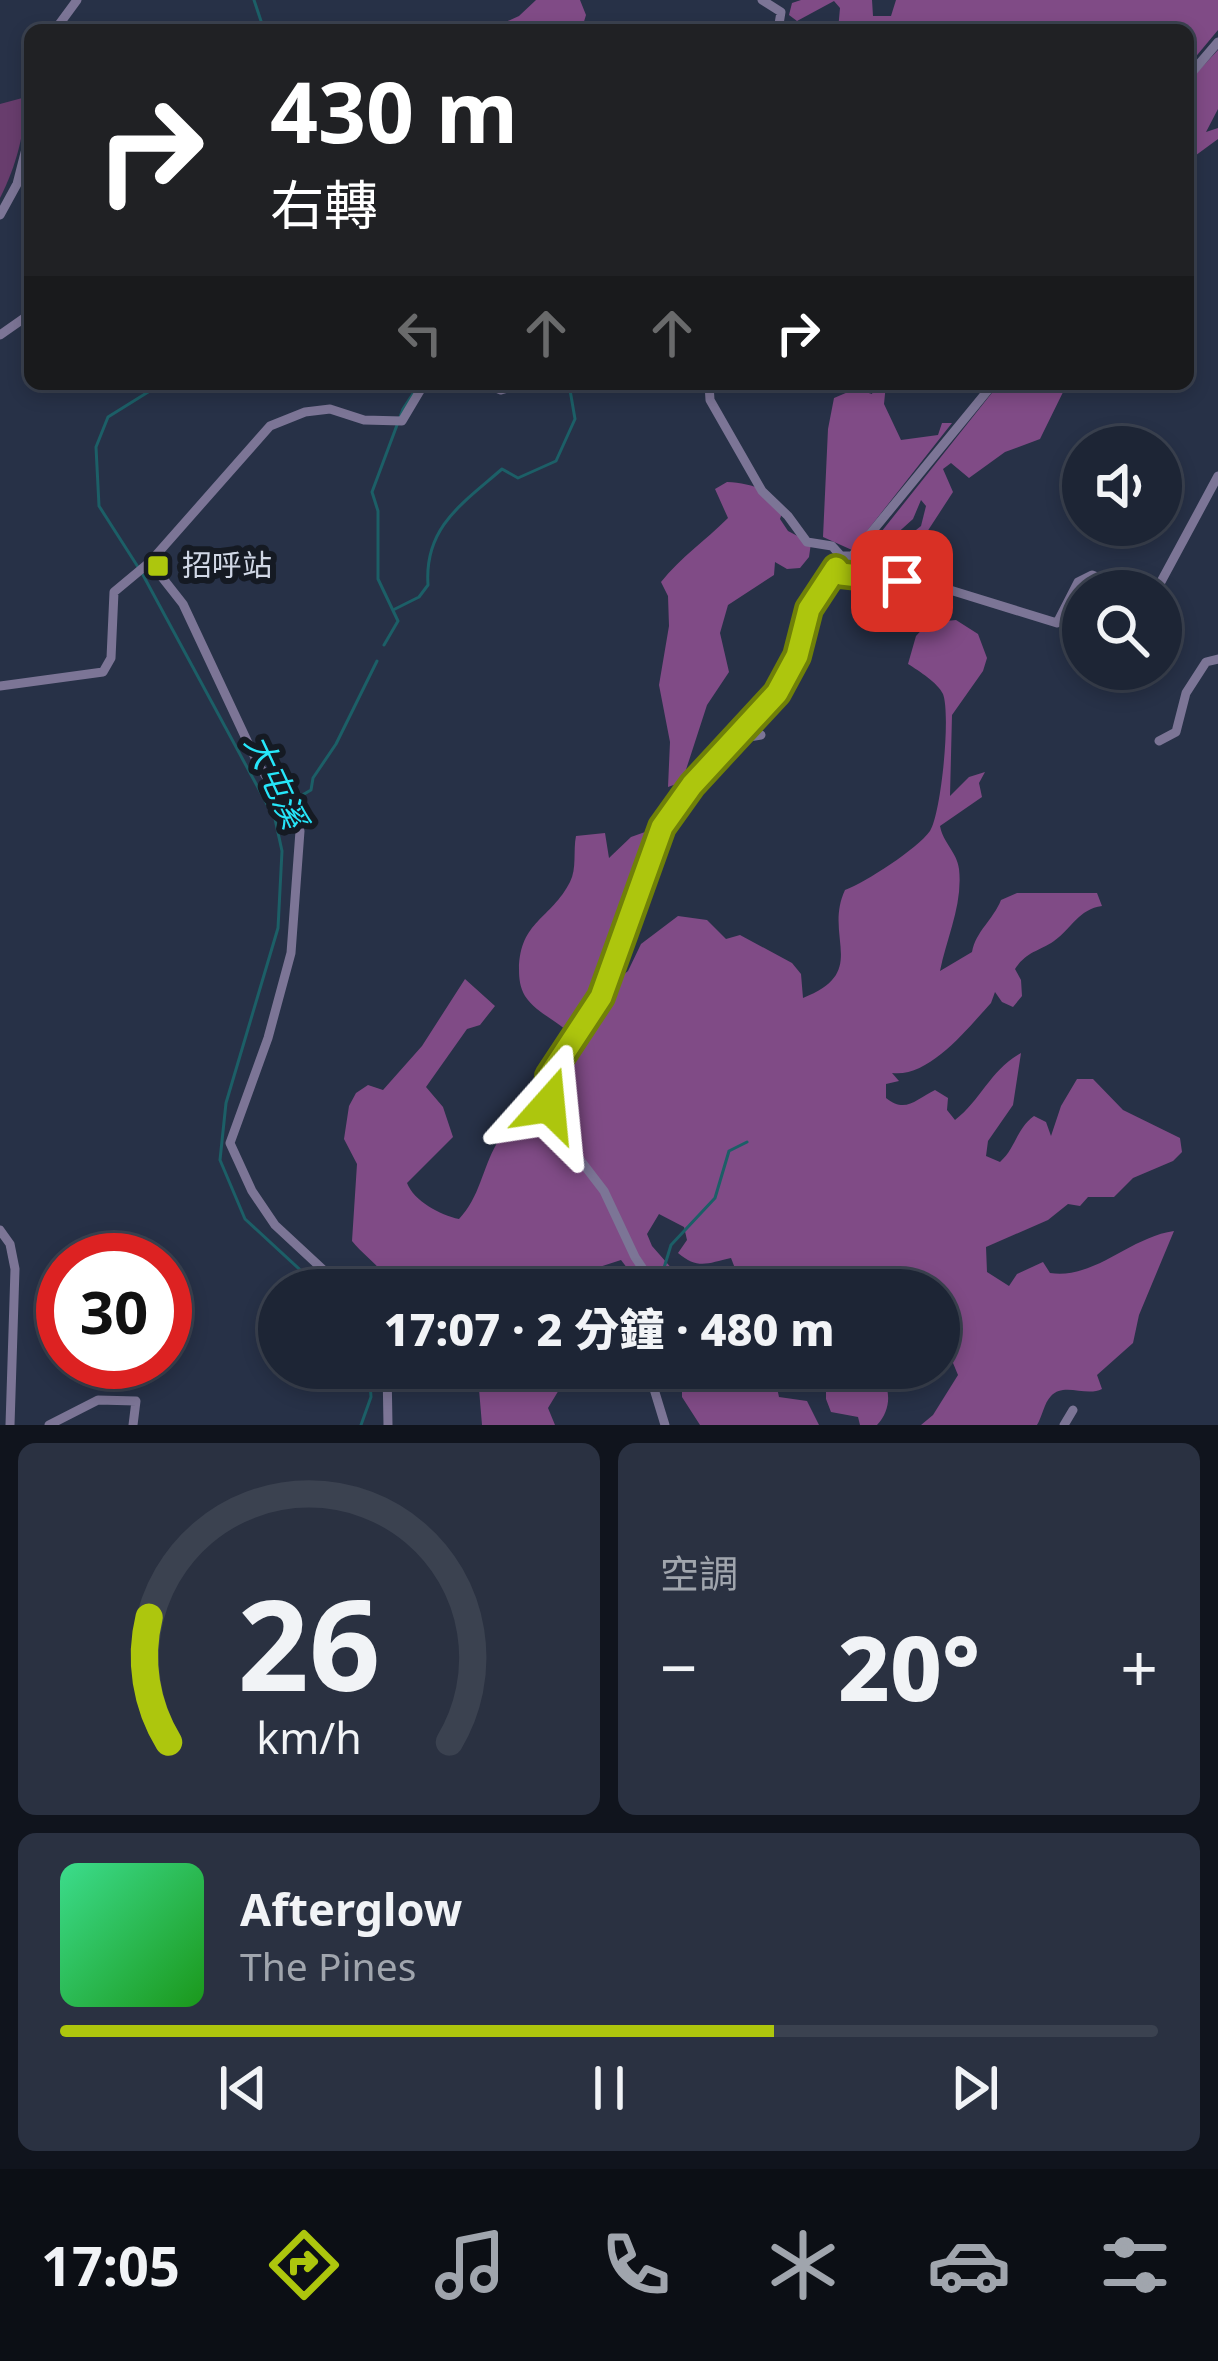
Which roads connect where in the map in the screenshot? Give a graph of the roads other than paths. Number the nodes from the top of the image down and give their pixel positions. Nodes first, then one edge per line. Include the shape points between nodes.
1 (762, 0) edge
2 (779, 24) edge
3 (1218, 43) edge
4 (1194, 70) edge
5 (24, 155) edge
6 (0, 215) edge
7 (421, 390) edge
8 (709, 390) edge
9 (988, 390) edge
10 (1218, 476) edge
11 (841, 556) junction
12 (148, 564) junction
13 (836, 568) junction
14 (1167, 570) edge
15 (1062, 613) edge
16 (1218, 659) edge
17 (0, 686) edge
18 (761, 735) dead end
19 (731, 740) junction
20 (1160, 741) dead end
21 (0, 1230) edge
22 (322, 1269) edge
23 (643, 1269) edge
24 (387, 1389) edge
25 (654, 1389) edge
26 (1072, 1410) dead end
27 (10, 1425) edge
28 (49, 1425) edge
29 (133, 1425) edge
30 (388, 1425) edge
31 (665, 1425) edge
32 (1064, 1425) edge

1 - 2 street via 781,12
3 - 4 street
5 - 6 street
7 - 12 street via 397,421 330,409 270,426
8 - 11 street via 762,491 807,542
9 - 11 street via 852,556
10 - 14 street
11 - 13 street
12 - 17 street via 114,592 111,658 103,672
12 - 22 street via 183,604 257,762 300,832 291,953 230,1143 275,1225
13 - 15 street via 1057,622
13 - 19 street via 809,609 792,670
16 - 20 street via 1206,662 1186,693 1176,732
18 - 19 street
19 - 23 street via 662,827 601,997 549,1076 549,1105 562,1135 604,1191
21 - 27 street via 15,1269
24 - 30 street
25 - 31 street
26 - 32 street
28 - 29 street via 98,1400 136,1401

